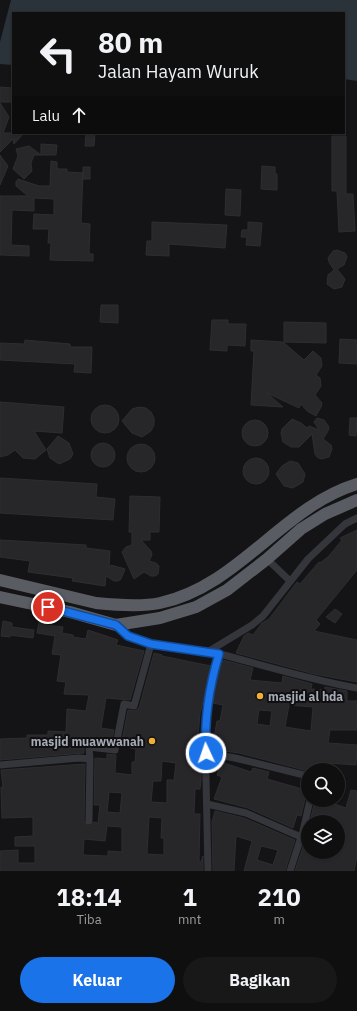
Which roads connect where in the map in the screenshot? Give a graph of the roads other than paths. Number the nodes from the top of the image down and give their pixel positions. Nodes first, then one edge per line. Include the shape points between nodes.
1 (357, 484) edge
2 (357, 500) edge
3 (357, 518) edge
4 (267, 559) junction
5 (0, 580) edge
6 (290, 581) junction
7 (0, 597) edge
8 (116, 625) junction
9 (151, 644) junction
10 (206, 653) junction
11 (219, 654) junction
12 (357, 688) edge
13 (206, 753) junction
14 (90, 759) junction
15 (0, 765) edge
16 (301, 774) edge
17 (207, 804) junction
18 (89, 821) dead end
19 (301, 837) joint
20 (208, 871) edge
21 (290, 871) edge

1 - 5 highway via 320,500 211,583 159,604 96,603
2 - 4 highway via 325,514 301,529
3 - 6 street via 346,524 321,546
4 - 6 street
4 - 8 highway via 227,590 196,607 160,618
6 - 10 street via 264,616
7 - 8 highway
8 - 9 street via 128,636
9 - 10 street
9 - 14 street via 134,706 124,704 115,749 113,751 89,747
10 - 11 street
11 - 12 street
11 - 13 street via 209,691
13 - 16 street
13 - 17 street
14 - 15 street
14 - 18 street
17 - 19 street via 246,813
17 - 20 street
19 - 21 street

